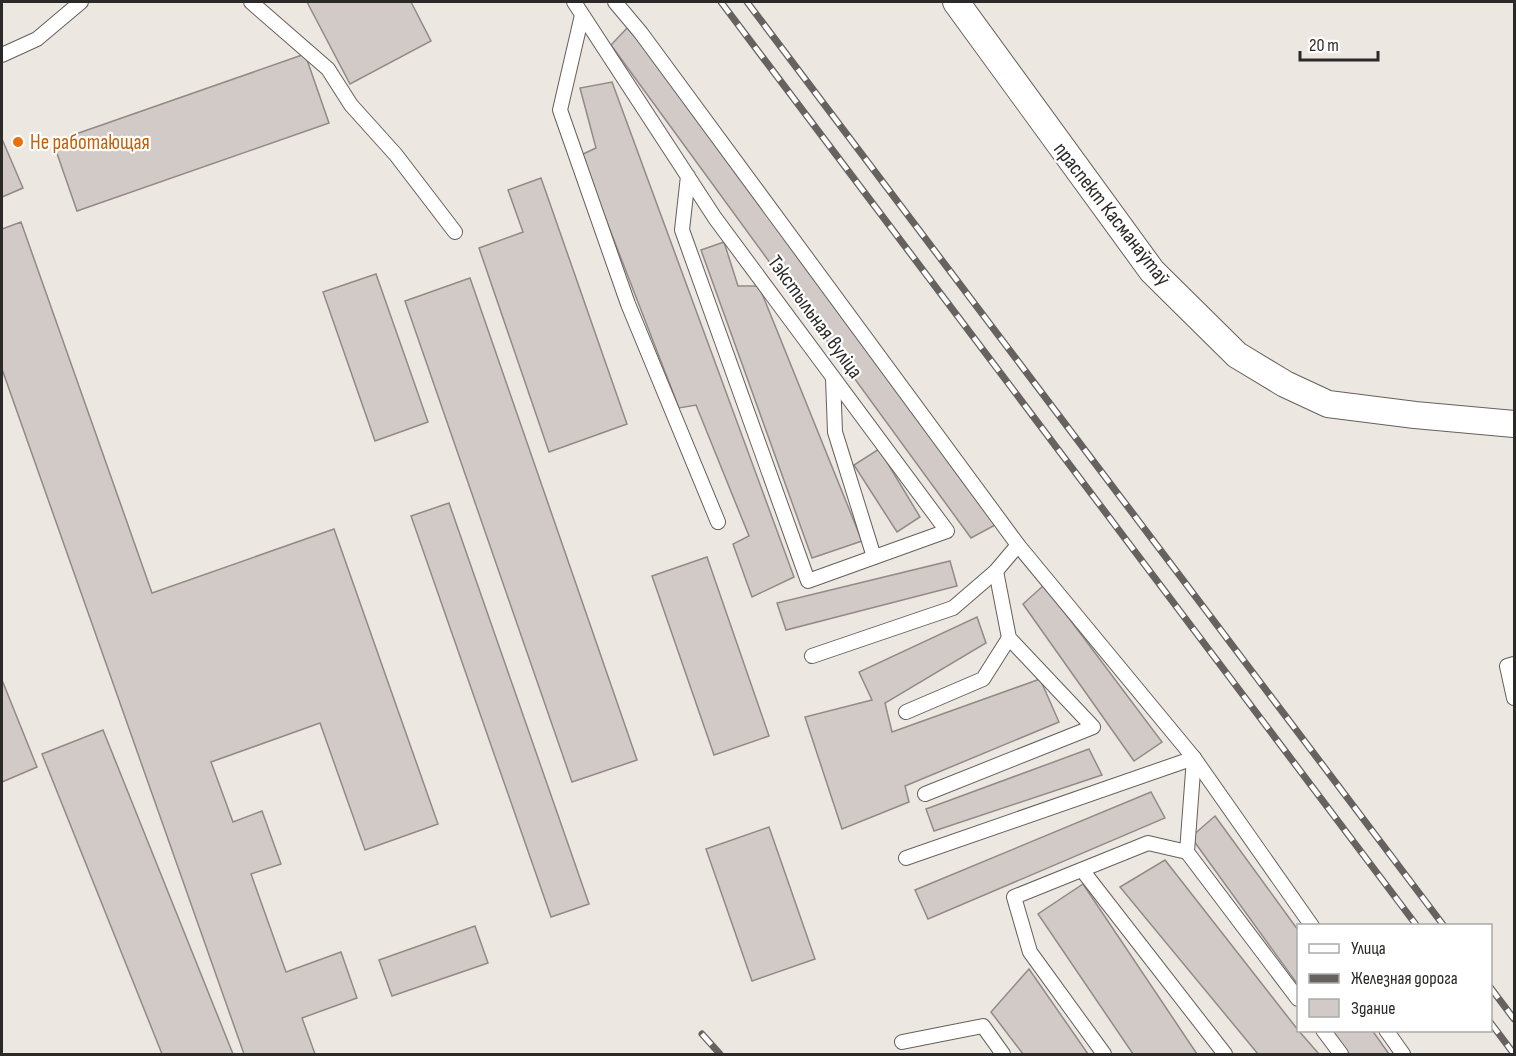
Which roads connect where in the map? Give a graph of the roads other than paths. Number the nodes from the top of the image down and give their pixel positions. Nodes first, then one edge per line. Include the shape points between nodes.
1 (81, 2) edge
2 (251, 2) edge
3 (574, 2) edge
4 (615, 2) edge
5 (956, 2) edge
6 (582, 15) junction
7 (2, 55) edge
8 (688, 176) junction
9 (455, 232) dead end
10 (833, 378) junction
11 (1515, 424) edge
12 (718, 522) dead end
13 (1018, 545) junction
14 (874, 557) junction
15 (996, 571) junction
16 (1009, 638) junction
17 (812, 656) dead end
18 (1515, 664) edge
19 (1515, 698) edge
20 (906, 712) dead end
21 (1194, 758) junction
22 (925, 794) dead end
23 (1187, 852) junction
24 (906, 858) dead end
25 (1082, 870) junction
26 (1311, 924) edge
27 (1297, 996) edge
28 (1324, 1032) edge
29 (1387, 1032) edge
30 (902, 1042) dead end
31 (1003, 1054) edge
32 (1104, 1054) edge
33 (1225, 1054) edge
34 (1341, 1054) edge
35 (1403, 1054) edge

1 - 7 lane via 37,39
2 - 9 lane via 328,69 351,105 396,155
3 - 6 lane, Тэкстыльная вуліца
4 - 13 lane
5 - 11 street, праспект Касманаўтаў via 1152,271 1237,355 1284,384 1328,404
6 - 8 lane, Тэкстыльная вуліца
6 - 12 lane via 560,110 628,304
8 - 10 lane, Тэкстыльная вуліца
8 - 14 lane, Тэкстыльная вуліца via 682,230 808,580
10 - 14 lane via 835,432
10 - 14 lane, Тэкстыльная вуліца via 946,531
13 - 15 lane
13 - 21 lane
15 - 16 lane
15 - 17 lane via 953,608
16 - 20 lane via 983,679
16 - 22 lane via 1093,727
18 - 19 lane via 1507,666
21 - 23 lane
21 - 24 lane
21 - 26 lane
23 - 25 lane via 1148,843
23 - 27 lane
25 - 32 lane via 1014,897 1030,952
25 - 33 lane
28 - 34 lane
29 - 35 lane
30 - 31 lane via 983,1026

